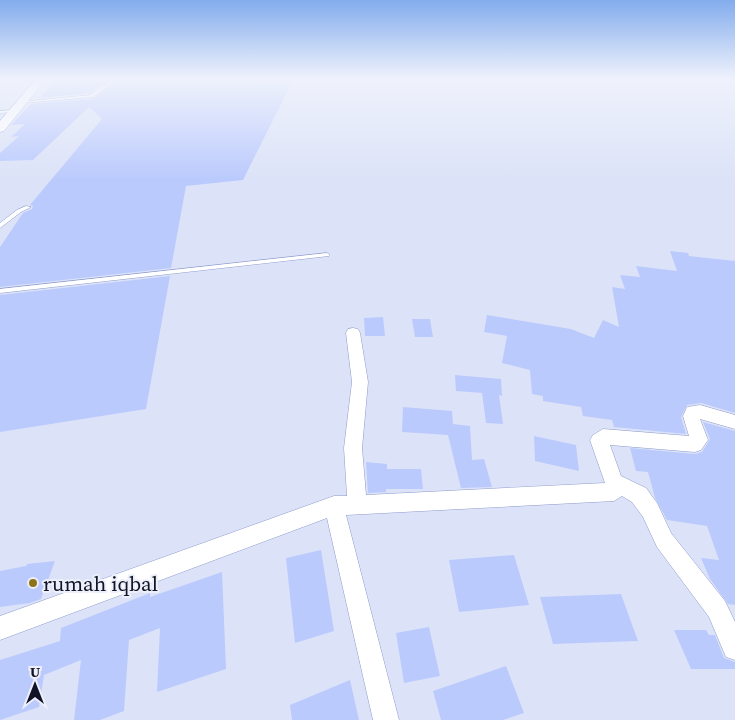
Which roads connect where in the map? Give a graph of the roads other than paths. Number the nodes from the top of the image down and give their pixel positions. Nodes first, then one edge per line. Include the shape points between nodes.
1 (14, 111) edge
2 (0, 128) edge
3 (28, 207) dead end
4 (0, 226) edge
5 (328, 255) dead end
6 (0, 291) edge
7 (353, 333) dead end
8 (735, 422) edge
9 (614, 482) junction
10 (357, 505) junction
11 (334, 506) junction
12 (0, 628) edge
13 (735, 648) edge
14 (386, 720) edge

1 - 2 main road
3 - 4 lane
5 - 6 lane
7 - 10 street via 360,382 353,448
8 - 9 street via 693,412 691,416 699,440 695,444 603,437 599,440 600,448
9 - 10 street via 614,492 600,494
9 - 13 street via 639,495 650,510 664,540 717,610
10 - 11 street
11 - 12 street
11 - 14 street

